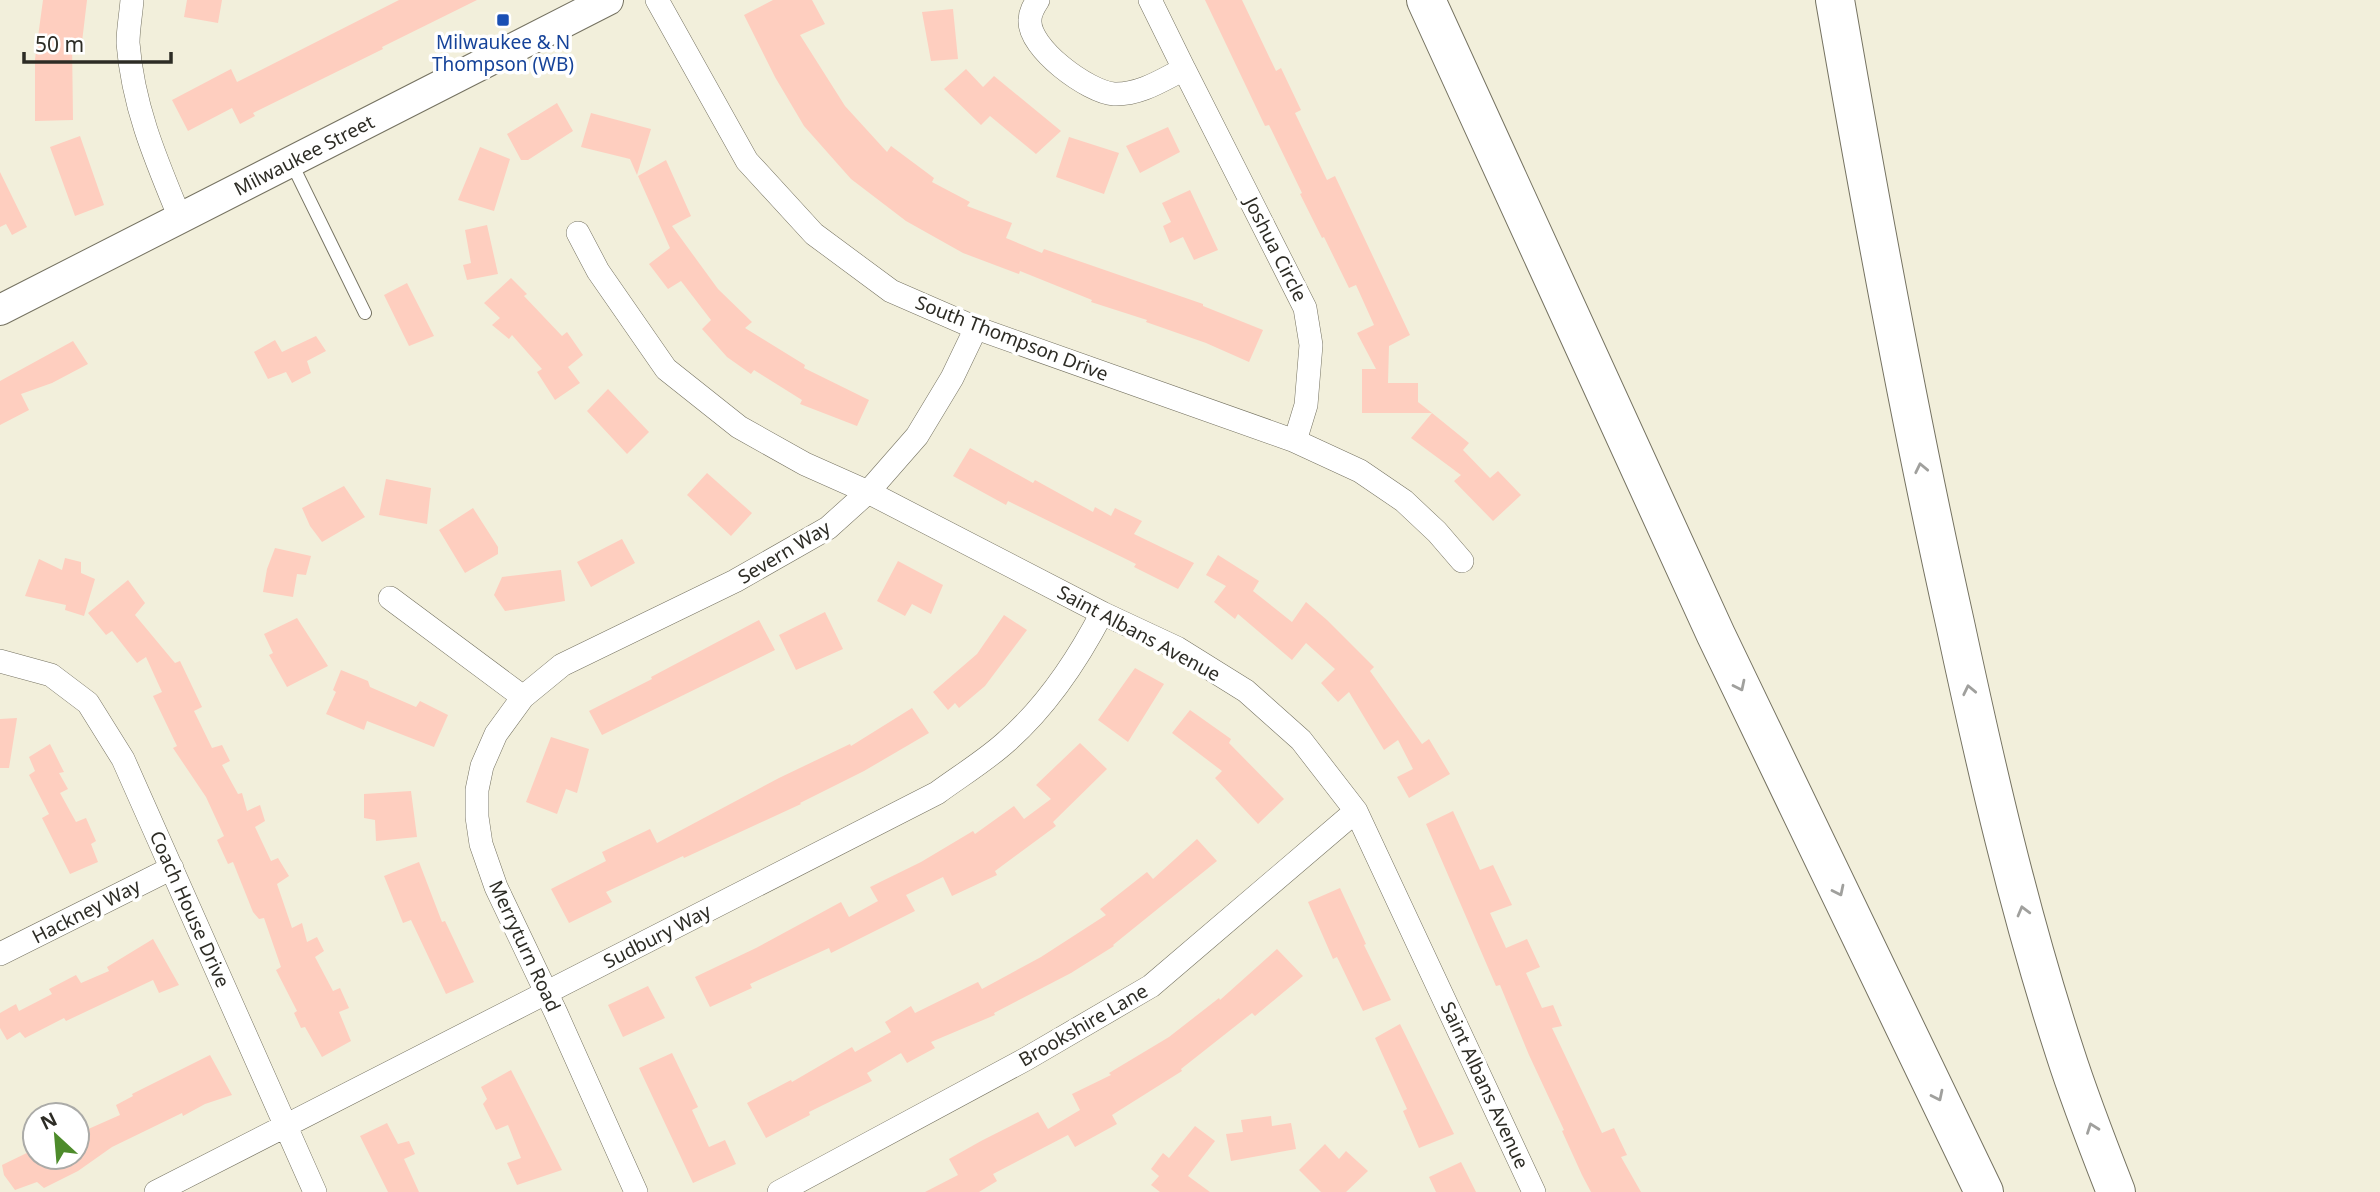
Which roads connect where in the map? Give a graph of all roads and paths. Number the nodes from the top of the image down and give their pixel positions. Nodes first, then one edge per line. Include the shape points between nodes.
1 (132, 0) edge
2 (608, 0) edge
3 (657, 0) edge
4 (1038, 0) edge
5 (1150, 0) edge
6 (1402, 0) edge
7 (1426, 0) edge
8 (1835, 0) edge
9 (1184, 69) junction
10 (290, 162) junction
11 (180, 218) junction
12 (578, 233) dead end
13 (0, 310) edge
14 (365, 313) dead end
15 (976, 328) junction
16 (1295, 441) junction
17 (868, 492) junction
18 (1462, 561) dead end
19 (390, 598) dead end
20 (1102, 613) junction
21 (1716, 635) junction
22 (9, 663) edge
23 (523, 697) junction
24 (1356, 811) junction
25 (172, 868) junction
26 (0, 954) edge
27 (546, 992) junction
28 (284, 1125) junction
29 (156, 1192) edge
30 (315, 1192) edge
31 (636, 1192) edge
32 (779, 1192) edge
33 (1534, 1192) edge
34 (1984, 1192) edge
35 (2116, 1192) edge

1 - 11 street via 128,41 134,83 147,141
2 - 10 street, Milwaukee Street
3 - 15 street, South Thompson Drive via 747,161 814,234 891,291
4 - 9 street via 1030,21 1039,45 1095,89 1111,94 1145,89
5 - 9 street, Joshua Circle
6 - 21 highway
7 - 21 highway
35 -> 8 highway via 2065,1054 1988,774 1910,412
9 - 16 street, Joshua Circle via 1305,308 1311,345 1306,405
10 - 11 street, Milwaukee Street
10 - 14 lane
11 - 13 street, Milwaukee Street
12 - 17 street, Saint Albans Avenue via 598,271 666,369 739,427 804,464
15 - 16 street, South Thompson Drive
15 - 17 street, Severn Way via 917,436
16 - 18 street, South Thompson Drive via 1360,471 1404,501
17 - 20 street, Saint Albans Avenue
17 - 23 street, Severn Way via 828,528 735,581 562,665
19 - 23 street
20 - 24 street, Saint Albans Avenue via 1177,648 1246,691 1301,740
20 - 27 street, Sudbury Way via 1087,644 1055,688 1007,741 937,793
21 -> 34 highway
22 - 25 street, Coach House Drive via 51,675 88,703 122,759
23 - 27 street, Merryturn Road via 496,734 482,766 477,817 496,887
24 - 32 street, Brookshire Lane via 1151,986
24 - 33 street, Saint Albans Avenue
25 - 26 street, Hackney Way
25 - 28 street, Coach House Drive
27 - 28 street, Sudbury Way
27 - 31 street, Merryturn Road
28 - 29 street, Sudbury Way
28 - 30 street, Coach House Drive

